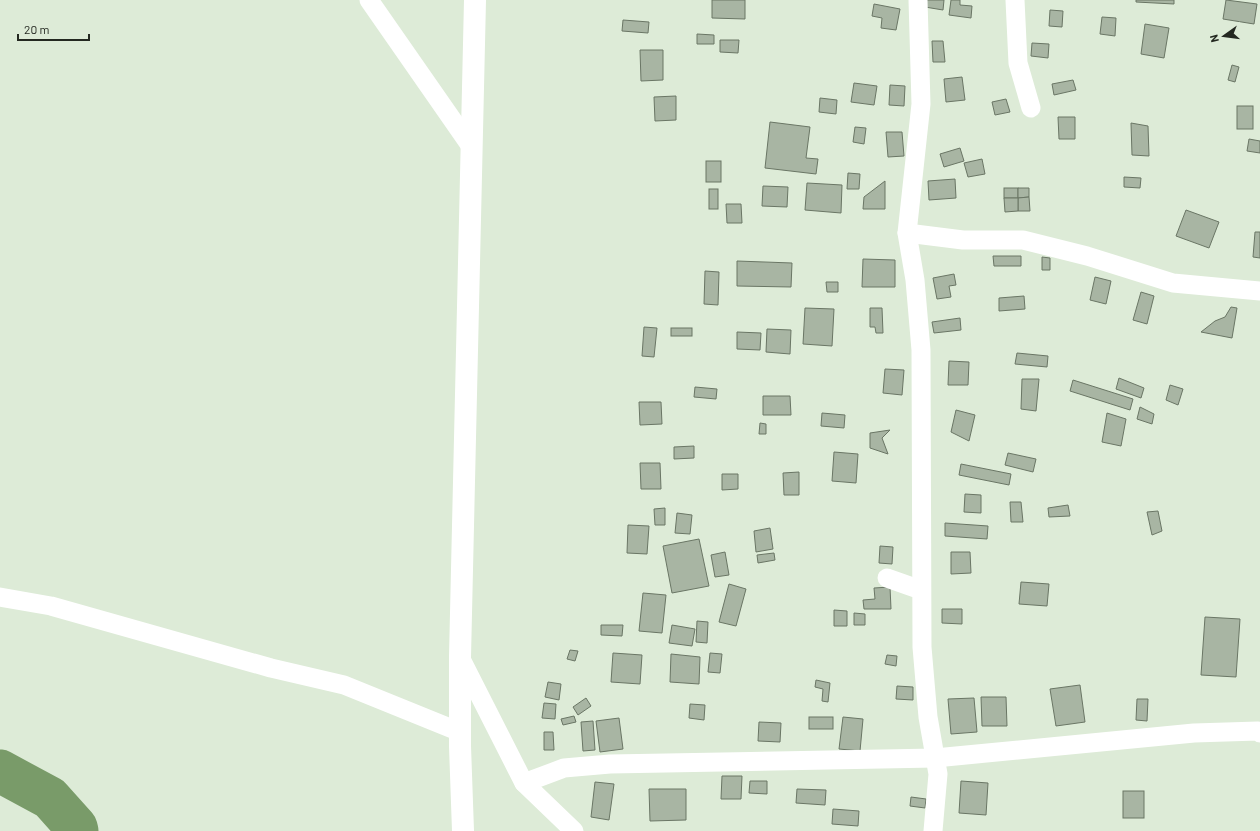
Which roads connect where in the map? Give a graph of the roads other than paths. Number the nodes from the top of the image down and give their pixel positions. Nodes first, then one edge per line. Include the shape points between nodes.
1 (369, 0) edge
2 (474, 0) edge
3 (918, 0) edge
4 (1015, 0) edge
5 (1031, 108) dead end
6 (472, 148) junction
7 (907, 233) junction
8 (1260, 291) edge
9 (887, 578) dead end
10 (921, 590) junction
11 (0, 597) edge
12 (460, 658) junction
13 (1259, 731) edge
14 (460, 732) junction
15 (935, 758) junction
16 (524, 783) junction
17 (463, 831) edge
18 (574, 831) edge
19 (933, 831) edge

1 - 6 street
2 - 6 highway
3 - 7 street via 921,104
4 - 5 street via 1018,63
6 - 12 highway
7 - 8 street via 964,240 1023,240 1087,256 1173,283
7 - 10 street via 916,280 921,350
9 - 10 street
10 - 15 street via 922,647 928,717
11 - 14 street via 51,606 271,668 344,685
12 - 14 highway
12 - 16 street
13 - 15 street via 1194,733
14 - 17 highway
15 - 16 street via 610,764 564,768
15 - 19 street via 938,774
16 - 18 street

